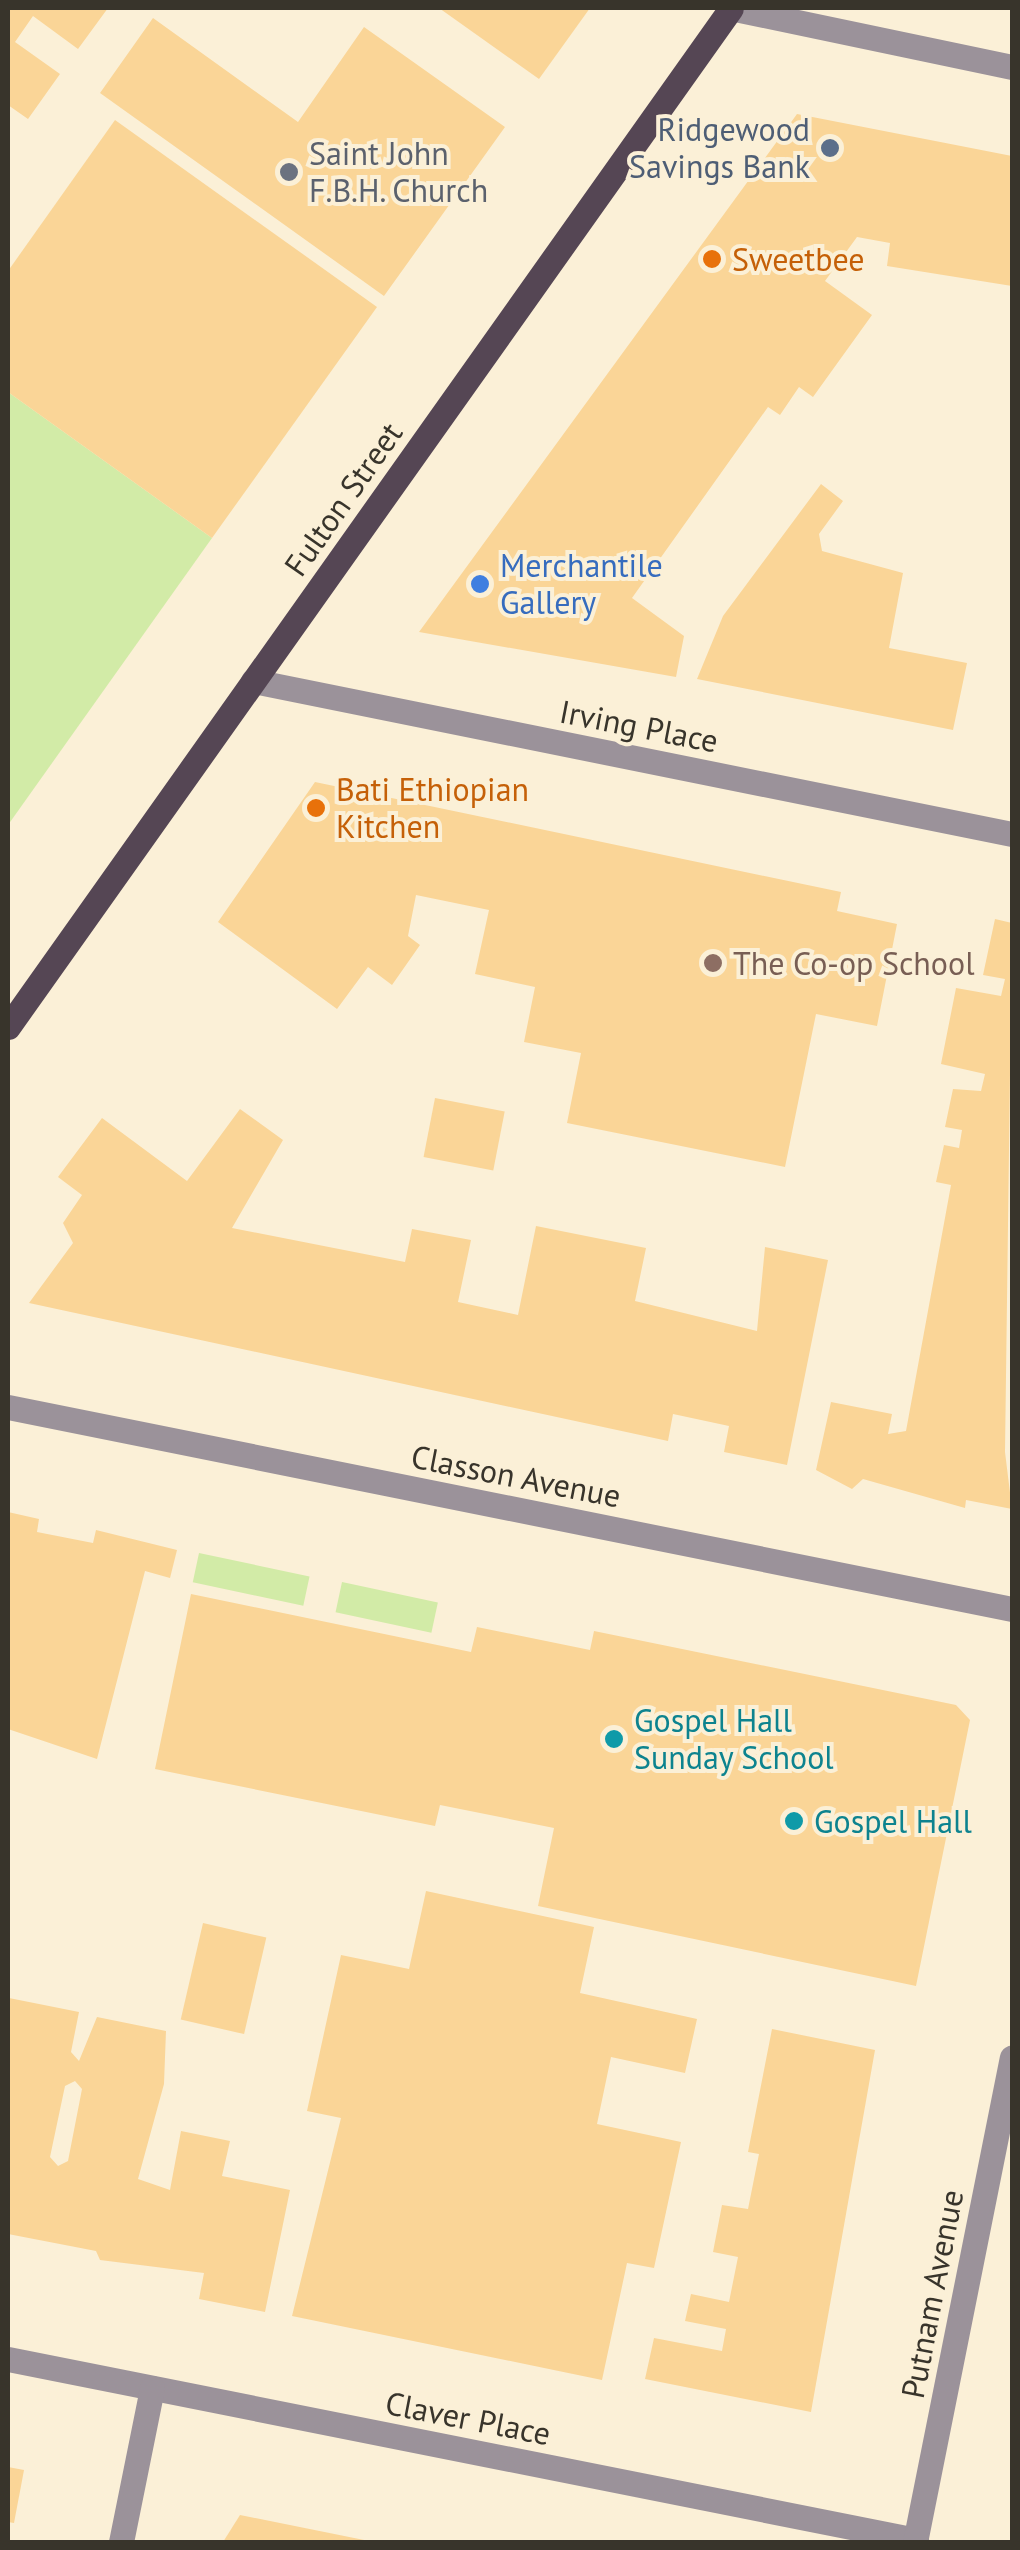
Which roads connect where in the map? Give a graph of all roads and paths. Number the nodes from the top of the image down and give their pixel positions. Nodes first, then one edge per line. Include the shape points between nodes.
1 (731, 8) edge
2 (1012, 67) edge
3 (253, 681) junction
4 (1012, 834) edge
5 (8, 1027) edge
6 (8, 1407) edge
7 (1012, 1610) edge
8 (1012, 2058) edge
9 (8, 2359) edge
10 (152, 2388) junction
11 (916, 2541) edge
12 (121, 2542) edge

1 - 2 street
1 - 3 main road, Fulton Street
3 - 4 street, Irving Place
3 - 5 main road, Fulton Street
6 - 7 street, Classon Avenue
8 - 11 street, Putnam Avenue
9 - 10 street, Claver Place
10 - 11 street, Claver Place
10 - 12 street

